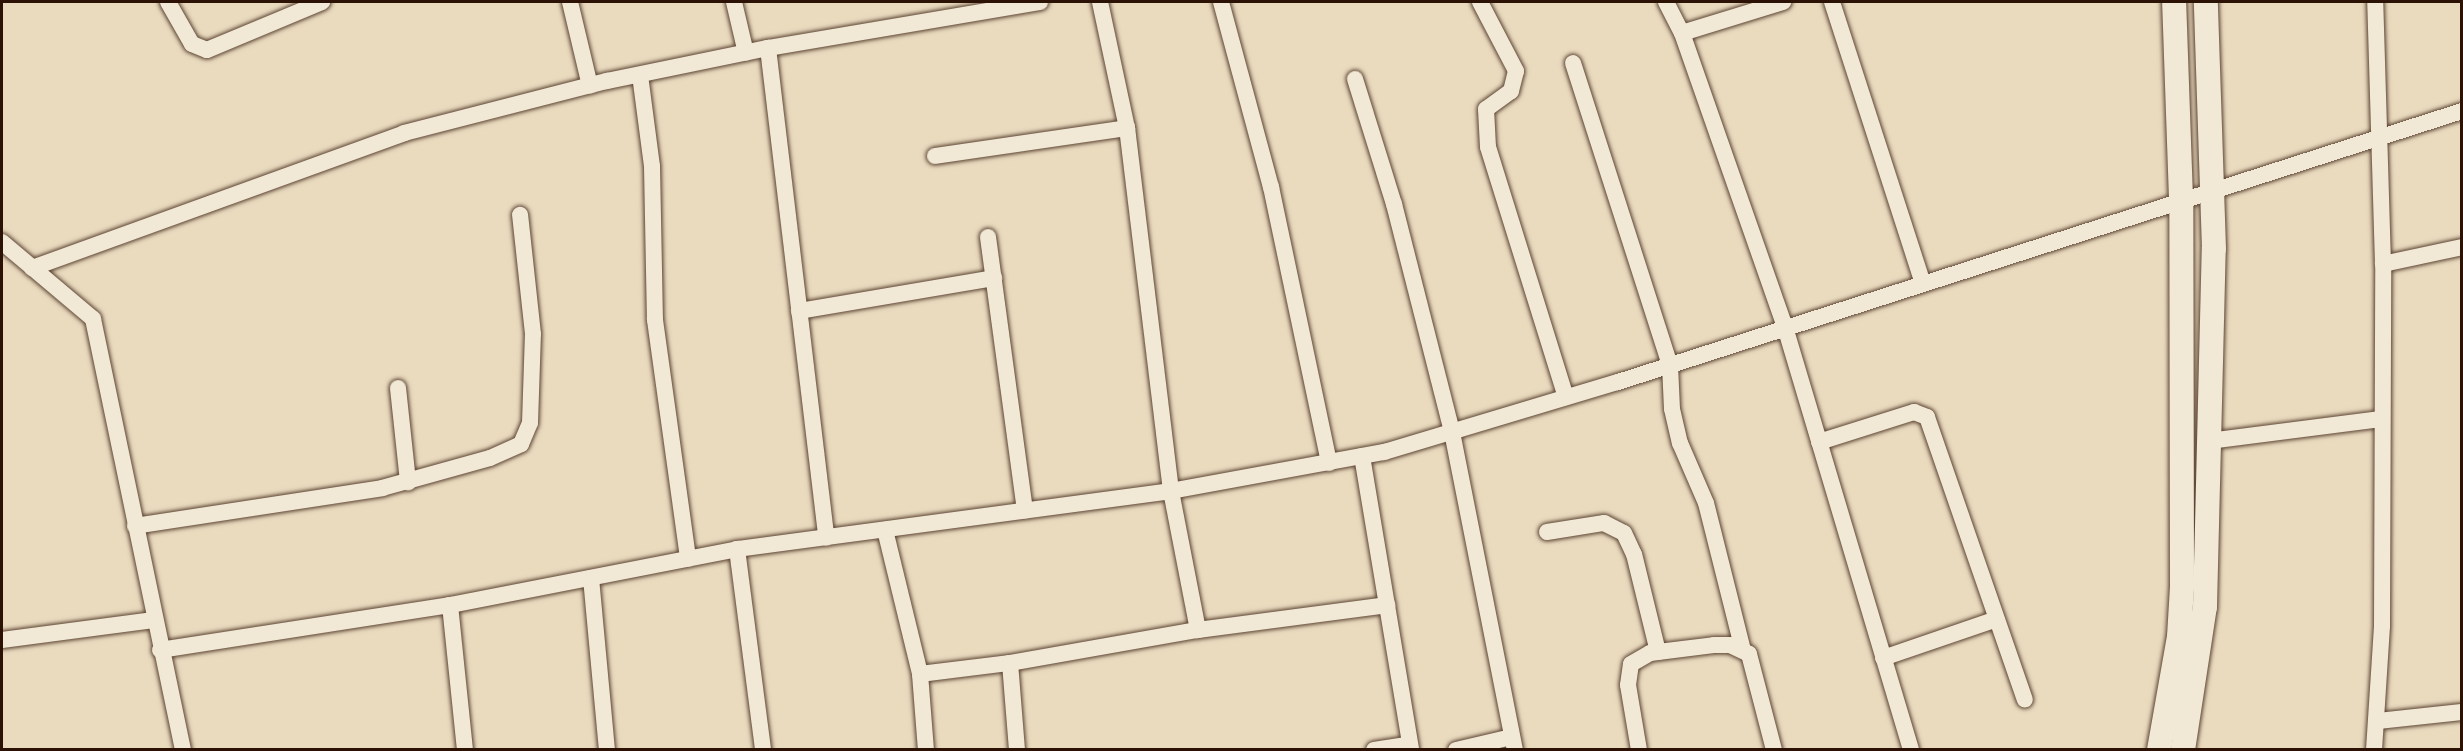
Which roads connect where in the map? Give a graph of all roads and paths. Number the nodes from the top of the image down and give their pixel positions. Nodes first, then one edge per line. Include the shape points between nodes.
1 (168, 2) edge
2 (322, 2) edge
3 (570, 2) edge
4 (734, 2) edge
5 (1040, 2) edge
6 (1100, 2) edge
7 (1221, 2) edge
8 (1480, 2) edge
9 (1666, 2) edge
10 (1783, 2) edge
11 (1832, 2) edge
12 (2174, 2) edge
13 (2206, 2) edge
14 (2375, 2) edge
15 (1682, 33) junction
16 (768, 48) junction
17 (746, 53) junction
18 (1573, 63) dead end
19 (640, 75) junction
20 (1355, 79) dead end
21 (590, 86) junction
22 (2462, 111) edge
23 (1127, 128) junction
24 (2377, 137) junction
25 (935, 156) dead end
26 (2212, 188) junction
27 (2181, 199) junction
28 (520, 215) dead end
29 (988, 237) dead end
30 (2, 242) edge
31 (2462, 247) edge
32 (2383, 264) junction
33 (32, 268) junction
34 (994, 278) junction
35 (1923, 283) junction
36 (799, 311) junction
37 (1785, 327) junction
38 (1670, 365) junction
39 (398, 388) dead end
40 (1566, 398) junction
41 (2382, 419) junction
42 (1452, 432) junction
43 (2209, 441) junction
44 (1819, 442) junction
45 (1362, 456) junction
46 (1329, 463) junction
47 (408, 482) junction
48 (1171, 491) junction
49 (1025, 511) junction
50 (135, 526) junction
51 (885, 530) junction
52 (1547, 531) dead end
53 (826, 538) junction
54 (737, 549) junction
55 (688, 559) junction
56 (591, 578) junction
57 (450, 605) junction
58 (1387, 605) junction
59 (1996, 619) junction
60 (154, 620) junction
61 (1198, 630) junction
62 (2, 640) edge
63 (1743, 650) junction
64 (160, 651) junction
65 (1658, 652) junction
66 (1883, 658) junction
67 (1011, 663) junction
68 (920, 674) junction
69 (2025, 700) dead end
70 (2462, 712) edge
71 (2378, 721) junction
72 (1514, 743) edge
73 (1410, 747) edge
74 (183, 750) edge
75 (465, 750) edge
76 (607, 750) edge
77 (763, 750) edge
78 (926, 750) edge
79 (1017, 750) edge
80 (1374, 750) edge
81 (1456, 750) edge
82 (1639, 750) edge
83 (1774, 750) edge
84 (1911, 750) edge
85 (2159, 750) edge
86 (2183, 750) edge
87 (2374, 750) edge

1 - 2 street via 183,34 198,50 207,50
3 - 21 street
4 - 17 street
5 - 16 street
6 - 23 street
7 - 46 street via 1271,187
8 - 40 street via 1516,71 1511,91 1486,109 1488,147
9 - 15 street
10 - 15 street
11 - 35 street
12 - 27 main road
13 - 26 main road
14 - 24 street
15 - 37 street
16 - 17 street
16 - 36 street
17 - 19 street
18 - 38 street
19 - 21 street
19 - 55 street via 651,156 655,320
20 - 42 street via 1394,204
21 - 33 street via 404,133
22 - 24 street
23 - 25 street
23 - 48 street
24 - 26 street
24 - 32 street
26 - 27 street
26 - 43 main road
27 - 35 street
27 - 85 main road via 2181,587 2179,637
28 - 47 street via 533,334 527,438 507,452
29 - 34 street
30 - 33 street
31 - 32 street
32 - 41 street
33 - 50 street via 93,319
34 - 36 street
34 - 49 street
35 - 37 street
36 - 53 street
37 - 38 street
37 - 44 street
38 - 40 street
38 - 63 street via 1672,409 1680,443 1706,503
39 - 47 street
40 - 42 street
41 - 43 street
41 - 71 street
42 - 45 street
42 - 72 street
43 - 86 main road via 2205,607
44 - 59 street via 1914,411 1927,417
44 - 66 street
45 - 46 street
45 - 58 street
46 - 48 street
47 - 50 street
48 - 49 street
48 - 61 street
49 - 51 street
50 - 60 street
51 - 53 street
51 - 68 street
52 - 65 street via 1604,523 1624,533 1634,554
53 - 54 street
54 - 55 street
54 - 77 street
55 - 56 street
56 - 57 street
56 - 76 street
57 - 64 street
57 - 75 street
58 - 61 street
58 - 73 street
59 - 66 street
59 - 69 street
60 - 62 street
60 - 64 street
61 - 67 street
63 - 65 street via 1714,645
63 - 83 street via 1754,665
64 - 74 street
65 - 82 street via 1638,657 1628,673
66 - 84 street
67 - 68 street
67 - 79 street
68 - 78 street
70 - 71 street
71 - 87 street
72 - 81 street
73 - 80 street

